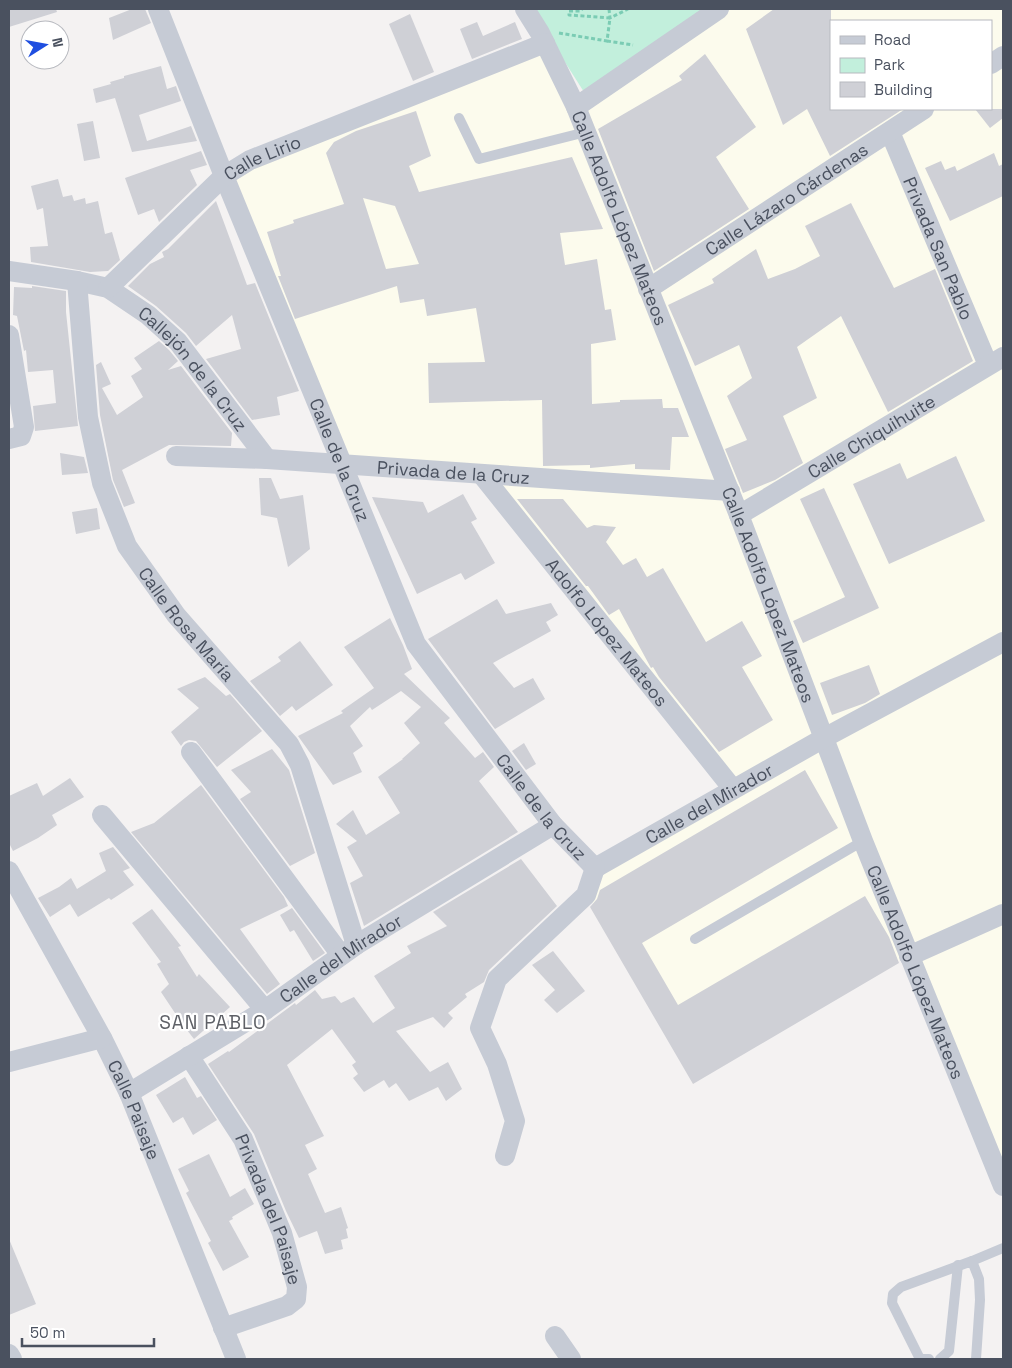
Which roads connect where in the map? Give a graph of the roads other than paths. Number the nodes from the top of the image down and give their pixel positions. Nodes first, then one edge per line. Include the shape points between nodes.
1 (158, 9) edge
2 (525, 9) edge
3 (719, 9) edge
4 (543, 38) junction
5 (1003, 56) edge
6 (992, 63) edge
7 (576, 108) junction
8 (923, 110) edge
9 (459, 118) dead end
10 (586, 132) junction
11 (890, 132) junction
12 (224, 176) junction
13 (9, 271) edge
14 (77, 281) junction
15 (108, 288) junction
16 (648, 289) junction
17 (9, 335) edge
18 (996, 361) edge
19 (15, 437) edge
20 (176, 456) dead end
21 (267, 459) junction
22 (343, 465) junction
23 (482, 475) junction
24 (730, 491) junction
25 (740, 515) junction
26 (1003, 642) edge
27 (824, 738) junction
28 (191, 752) dead end
29 (733, 789) junction
30 (102, 815) dead end
31 (553, 825) junction
32 (862, 841) junction
33 (595, 868) junction
34 (9, 871) edge
35 (1003, 914) edge
36 (694, 940) dead end
37 (349, 950) junction
38 (909, 956) junction
39 (265, 1010) junction
40 (102, 1038) junction
41 (189, 1056) junction
42 (9, 1062) edge
43 (129, 1094) junction
44 (505, 1156) dead end
45 (1003, 1186) edge
46 (1003, 1248) edge
47 (972, 1261) junction
48 (958, 1265) junction
49 (223, 1328) junction
50 (555, 1336) dead end
51 (9, 1354) edge
52 (12, 1359) edge
53 (236, 1359) edge
54 (571, 1359) edge
55 (929, 1359) edge
56 (940, 1359) edge
57 (976, 1359) edge

1 - 12 street, Calle de la Cruz
2 - 4 street, Calle Adolfo López Mateos
3 - 7 street
4 - 7 street, Calle Adolfo López Mateos
4 - 12 street, Calle Lirio via 250,160
5 - 6 street
7 - 10 street, Calle Adolfo López Mateos
8 - 11 street, Calle Lázaro Cárdenas
9 - 10 lane via 479,159
10 - 16 street, Calle Adolfo López Mateos
11 - 16 street, Calle Lázaro Cárdenas
11 - 18 street, Privada San Pablo
12 - 15 street, Calle Lirio
12 - 22 street, Calle de la Cruz
13 - 14 street
14 - 15 street
14 - 37 street, Calle Rosa María via 88,417 102,484 127,546 176,614 289,744 300,766
15 - 21 street, Callejón de la Cruz via 148,315 178,342
16 - 24 street, Calle Adolfo López Mateos
17 - 19 street via 24,427
18 - 25 street, Calle Chiquihuite
20 - 21 street, Privada de la Cruz
21 - 22 street, Privada de la Cruz
22 - 23 street, Privada de la Cruz
22 - 31 street, Calle de la Cruz via 416,644
23 - 24 street, Privada de la Cruz
23 - 29 street, Adolfo López Mateos
24 - 25 street, Calle Adolfo López Mateos
25 - 27 street, Calle Adolfo López Mateos
26 - 27 street, Calle del Mirador
27 - 29 street, Calle del Mirador
27 - 32 street, Calle Adolfo López Mateos
28 - 37 street
29 - 33 street, Calle del Mirador
30 - 39 street
31 - 33 street, Calle de la Cruz
31 - 37 street, Calle del Mirador
32 - 36 lane
32 - 38 street, Calle Adolfo López Mateos
33 - 44 street via 586,895 497,978 480,1028 497,1064 515,1121
34 - 40 street, Calle Paisaje
35 - 38 street
37 - 39 street, Calle del Mirador
38 - 45 street, Calle Adolfo López Mateos
39 - 41 street, Calle del Mirador
40 - 42 street
40 - 43 street, Calle Paisaje
41 - 43 street, Calle del Mirador
41 - 49 street, Privada del Paisaje via 243,1139 282,1233 297,1287 296,1298 287,1306
43 - 49 street, Calle Paisaje
46 - 47 lane
47 - 48 lane
47 - 57 lane via 979,1279 980,1300
48 - 55 lane via 901,1287 893,1294 892,1303 920,1359
48 - 56 lane via 949,1351
49 - 53 street, Calle Paisaje
50 - 54 street
51 - 52 street

